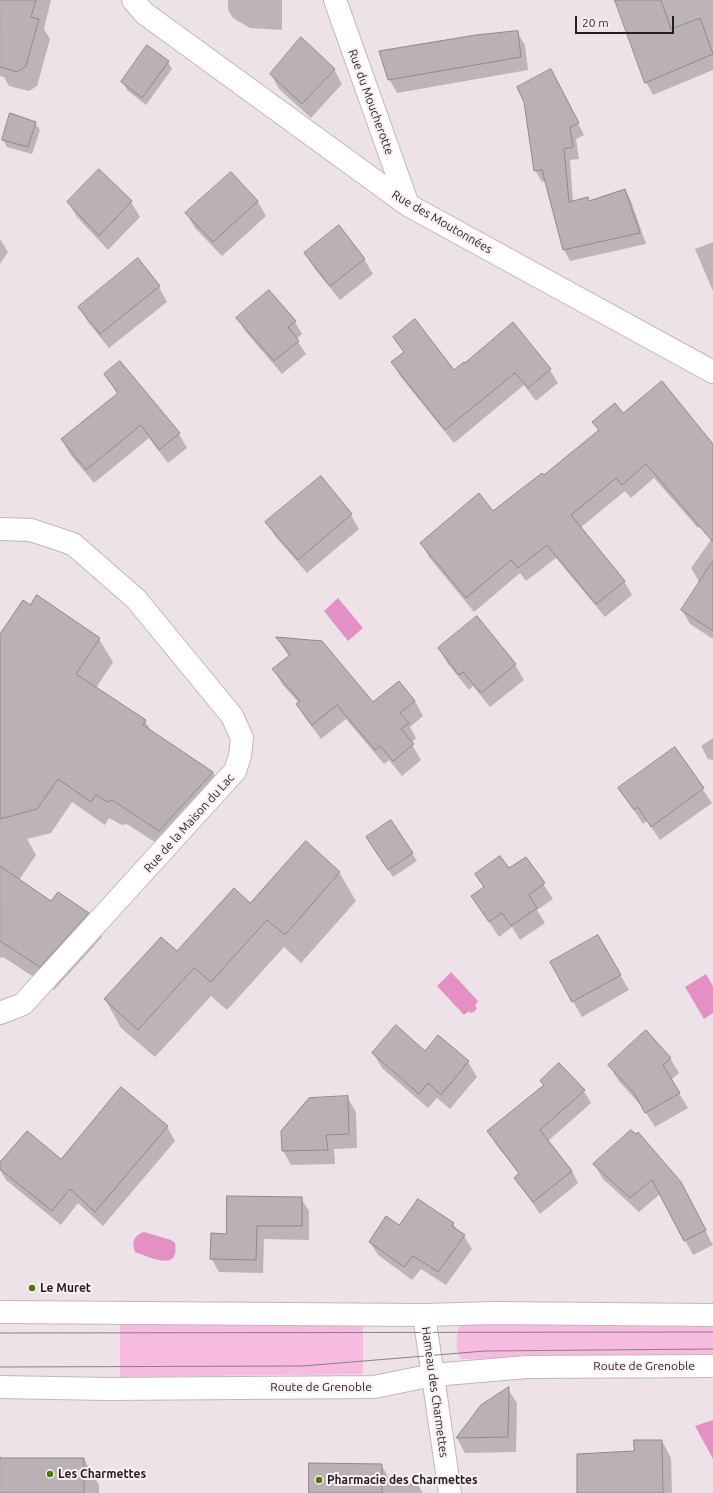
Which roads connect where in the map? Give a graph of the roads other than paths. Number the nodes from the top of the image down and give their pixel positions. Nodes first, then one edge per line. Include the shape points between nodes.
1 (133, 0) edge
2 (335, 0) edge
3 (408, 205) junction
4 (713, 372) edge
5 (0, 529) edge
6 (0, 1013) edge
7 (0, 1312) edge
8 (424, 1315) junction
9 (713, 1315) edge
10 (713, 1366) edge
11 (433, 1375) junction
12 (0, 1387) edge
13 (450, 1493) edge

1 - 3 street, Rue des Moutonnées via 144,13
2 - 3 street, Rue du Moucherotte
3 - 4 street, Rue des Moutonnées
5 - 6 street, Rue de la Maison du Lac via 31,530 73,544 136,599 232,716 242,738 235,771 23,1004
7 - 8 street
8 - 9 street
8 - 11 street, Hameau des Charmettes
10 - 11 street, Route de Grenoble via 527,1367
11 - 12 street, Route de Grenoble via 374,1388
11 - 13 street, Hameau des Charmettes

